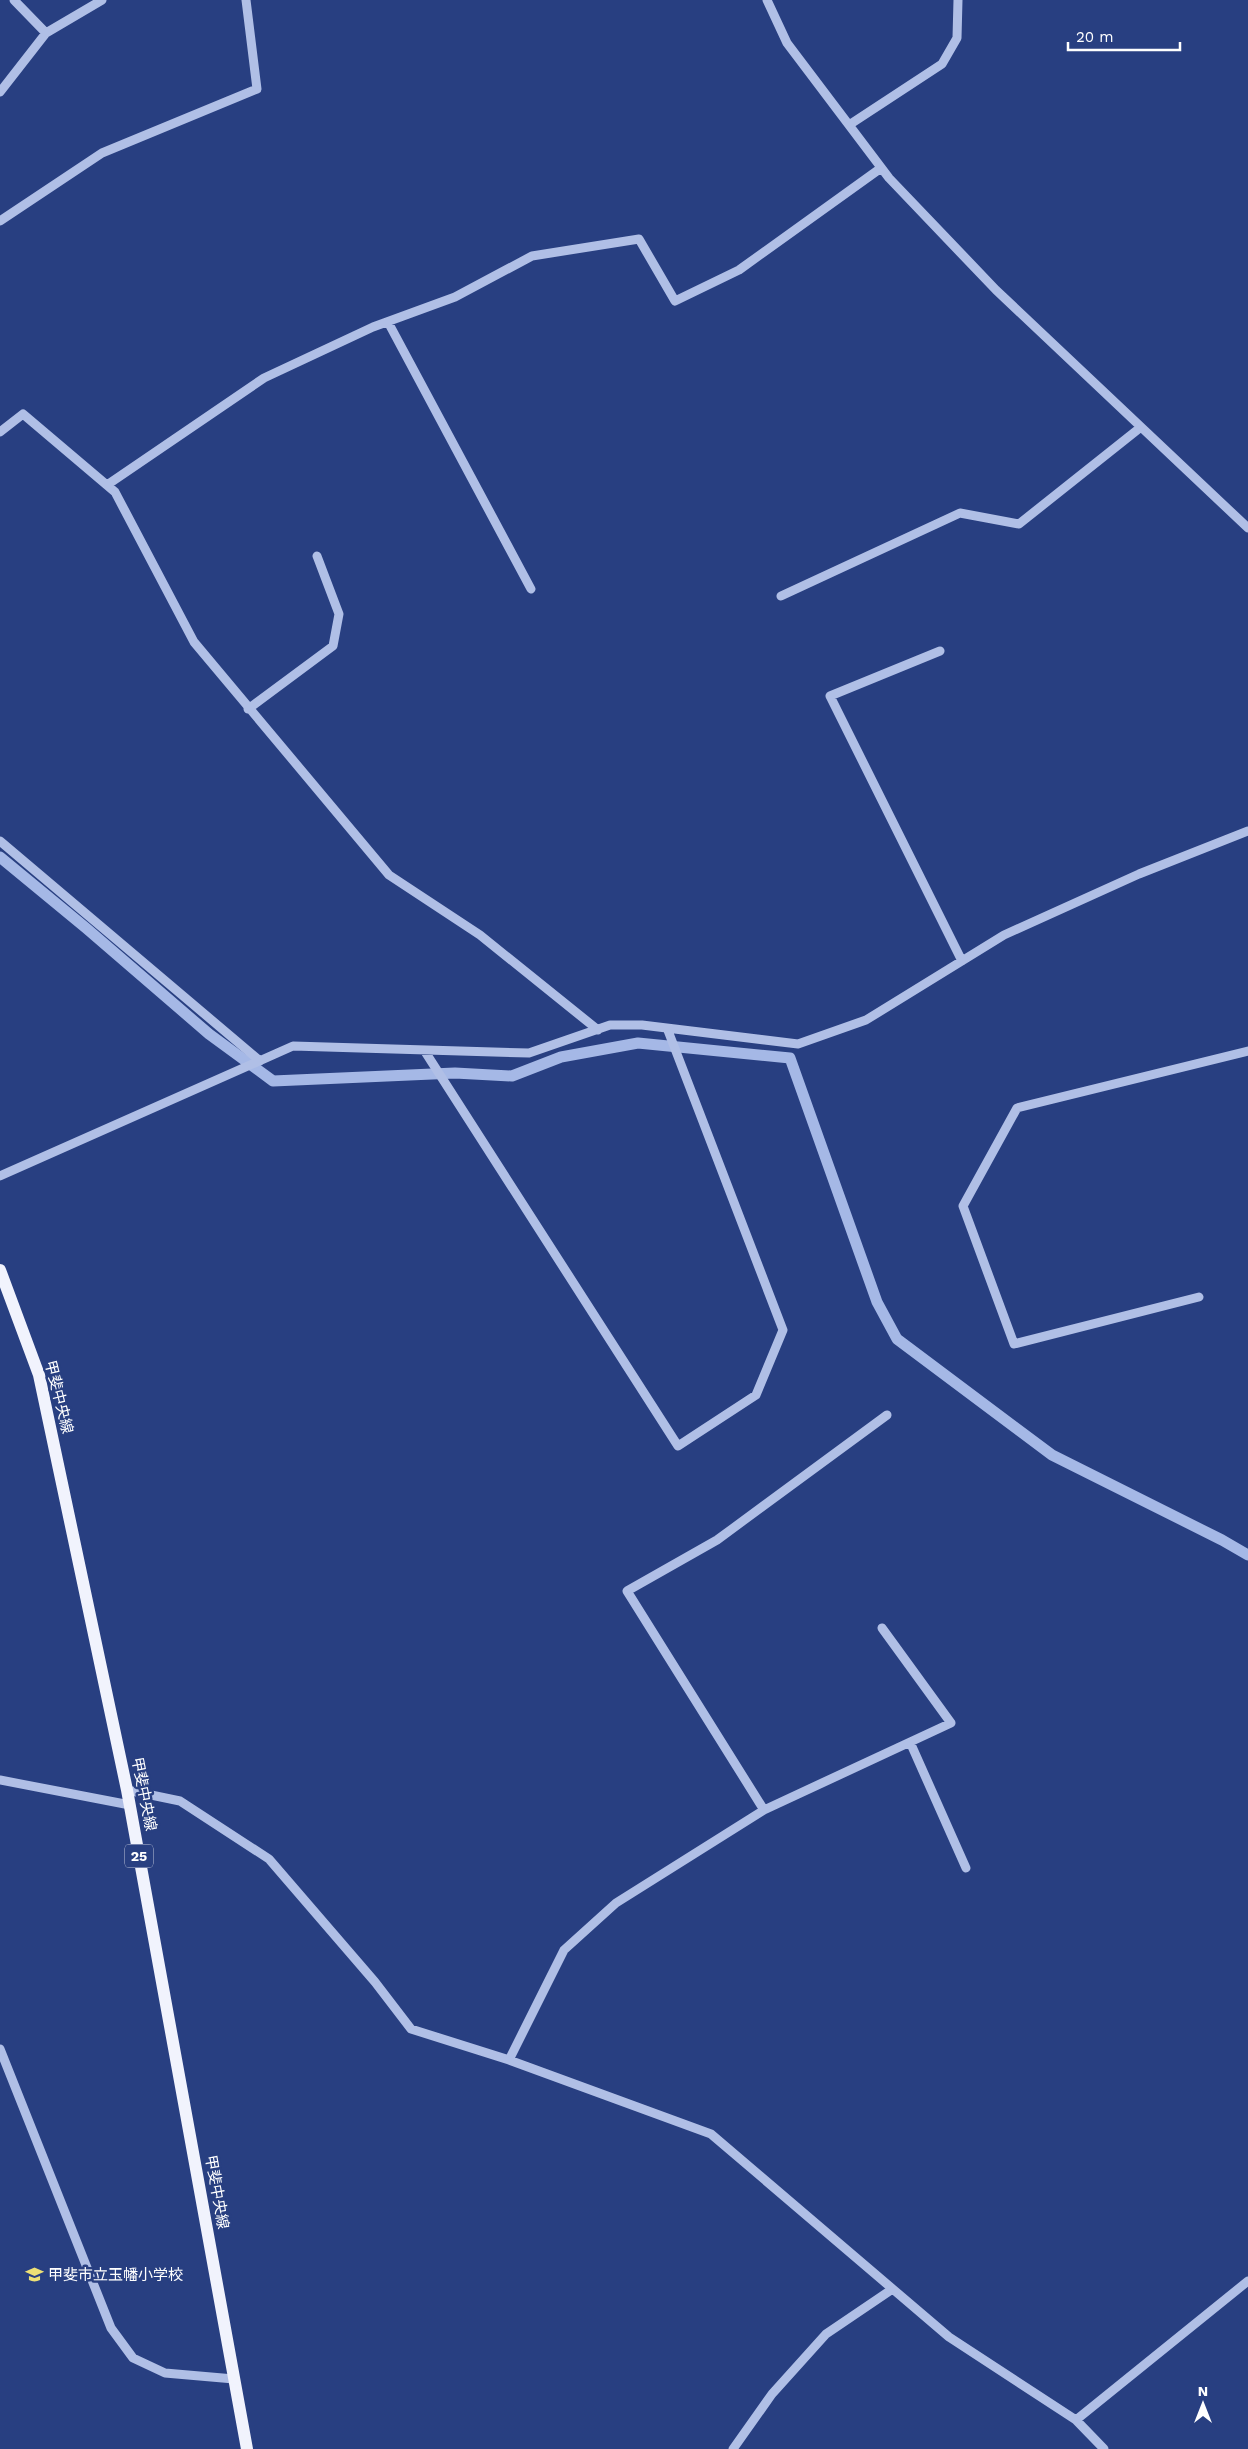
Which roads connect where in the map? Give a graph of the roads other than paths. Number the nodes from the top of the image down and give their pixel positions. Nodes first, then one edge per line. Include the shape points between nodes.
1 (14, 0) edge
2 (102, 0) edge
3 (246, 0) edge
4 (766, 0) edge
5 (958, 0) edge
6 (46, 33) junction
7 (0, 92) edge
8 (849, 126) junction
9 (881, 168) junction
10 (0, 221) edge
11 (388, 322) junction
12 (1141, 427) junction
13 (0, 432) edge
14 (107, 485) junction
15 (1248, 528) edge
16 (317, 556) dead end
17 (532, 588) dead end
18 (781, 596) dead end
19 (940, 651) dead end
20 (248, 709) junction
21 (1248, 831) edge
22 (0, 841) edge
23 (962, 961) junction
24 (667, 1028) junction
25 (598, 1030) junction
26 (424, 1050) junction
27 (1248, 1051) edge
28 (260, 1061) junction
29 (0, 1176) edge
30 (0, 1270) edge
31 (1198, 1298) dead end
32 (887, 1415) dead end
33 (882, 1628) dead end
34 (910, 1742) junction
35 (0, 1780) edge
36 (127, 1790) junction
37 (130, 1805) junction
38 (764, 1810) junction
39 (966, 1868) dead end
40 (0, 2049) edge
41 (509, 2060) junction
42 (1248, 2281) edge
43 (891, 2290) junction
44 (234, 2379) junction
45 (1076, 2420) junction
46 (247, 2449) edge
47 (733, 2449) edge
48 (1104, 2449) edge

1 - 6 street
2 - 6 street
3 - 10 street via 257,89 102,154
4 - 8 street via 787,43
5 - 8 street via 957,38 942,64
6 - 7 street
8 - 9 street
9 - 11 street via 739,270 675,301 639,239 532,256 455,297
9 - 12 street via 996,290
11 - 14 street via 264,378
11 - 17 street
12 - 15 street
12 - 18 street via 1019,524 960,513
13 - 14 street via 24,414
14 - 20 street via 115,492 194,642
16 - 20 street via 340,614 333,646
19 - 23 street via 830,696
20 - 25 street via 389,876 480,935
21 - 23 street via 1139,874 1013,931
22 - 28 street
23 - 24 street via 866,1020 798,1044
24 - 25 street via 618,1025
24 - 26 street via 783,1330 756,1394 678,1446
25 - 26 street via 529,1054
26 - 28 street via 293,1046
27 - 31 street via 1017,1108 963,1206 1014,1344
28 - 29 street
30 - 36 main road, 甲斐中央線 / 25 via 39,1375
32 - 38 street via 717,1540 627,1591
33 - 34 street via 951,1723
34 - 38 street
34 - 39 street
35 - 37 street
36 - 37 main road, 甲斐中央線 / 25
36 - 41 street via 180,1801 269,1860 375,1982 411,2029
37 - 44 main road, 甲斐中央線 / 25
38 - 41 street via 616,1903 564,1950
40 - 44 street via 111,2328 133,2358 165,2373
41 - 43 street via 711,2134
42 - 45 street
43 - 45 street via 949,2338
43 - 47 street via 826,2334 772,2394
44 - 46 main road, 甲斐中央線 / 25
45 - 48 street

